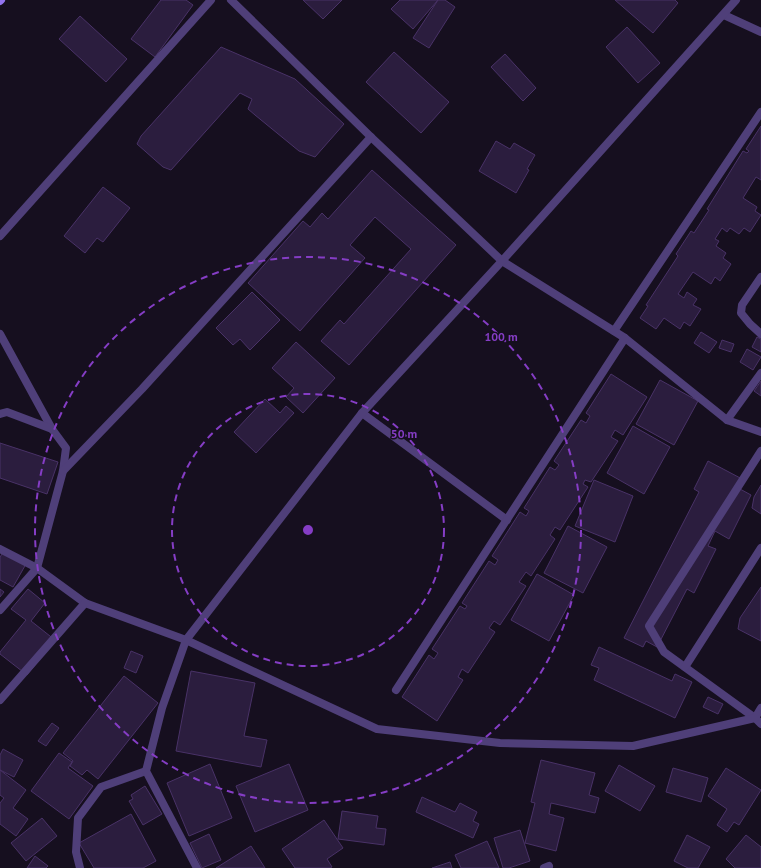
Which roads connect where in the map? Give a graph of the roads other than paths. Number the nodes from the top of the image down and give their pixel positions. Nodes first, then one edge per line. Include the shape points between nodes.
1 (211, 0) edge
2 (231, 0) edge
3 (736, 0) edge
4 (724, 15) junction
5 (761, 32) edge
6 (761, 112) edge
7 (371, 137) junction
8 (0, 236) edge
9 (502, 261) junction
10 (761, 277) edge
11 (614, 331) junction
12 (0, 334) edge
13 (761, 334) edge
14 (625, 338) junction
15 (761, 373) edge
16 (362, 413) junction
17 (0, 414) edge
18 (727, 420) junction
19 (52, 429) junction
20 (761, 432) edge
21 (761, 451) edge
22 (63, 471) junction
23 (506, 520) junction
24 (761, 548) edge
25 (0, 549) edge
26 (37, 568) junction
27 (85, 603) junction
28 (0, 610) edge
29 (186, 640) junction
30 (685, 667) junction
31 (396, 690) dead end
32 (0, 700) edge
33 (761, 708) edge
34 (755, 718) junction
35 (761, 724) edge
36 (146, 770) junction
37 (80, 868) edge
38 (196, 868) edge

1 - 8 street
2 - 7 street
3 - 4 street
4 - 5 street
4 - 9 street
6 - 11 street
7 - 9 street
7 - 22 street via 142,389
9 - 11 street
9 - 16 street
10 - 13 street via 742,305 741,313
11 - 14 street
12 - 19 street
14 - 18 street
14 - 23 street
15 - 18 street
16 - 23 street
16 - 29 street
17 - 19 street via 7,412
18 - 20 street
19 - 22 street via 66,448
21 - 30 street via 649,626 664,652
22 - 26 street
23 - 31 street
24 - 30 street
25 - 26 street
26 - 27 street
26 - 28 street
27 - 29 street
27 - 32 street
29 - 34 street via 377,729 500,743 633,746
29 - 36 street via 162,708
30 - 34 street
33 - 34 street
34 - 35 street
36 - 37 street via 101,788 78,818 76,852
36 - 38 street

